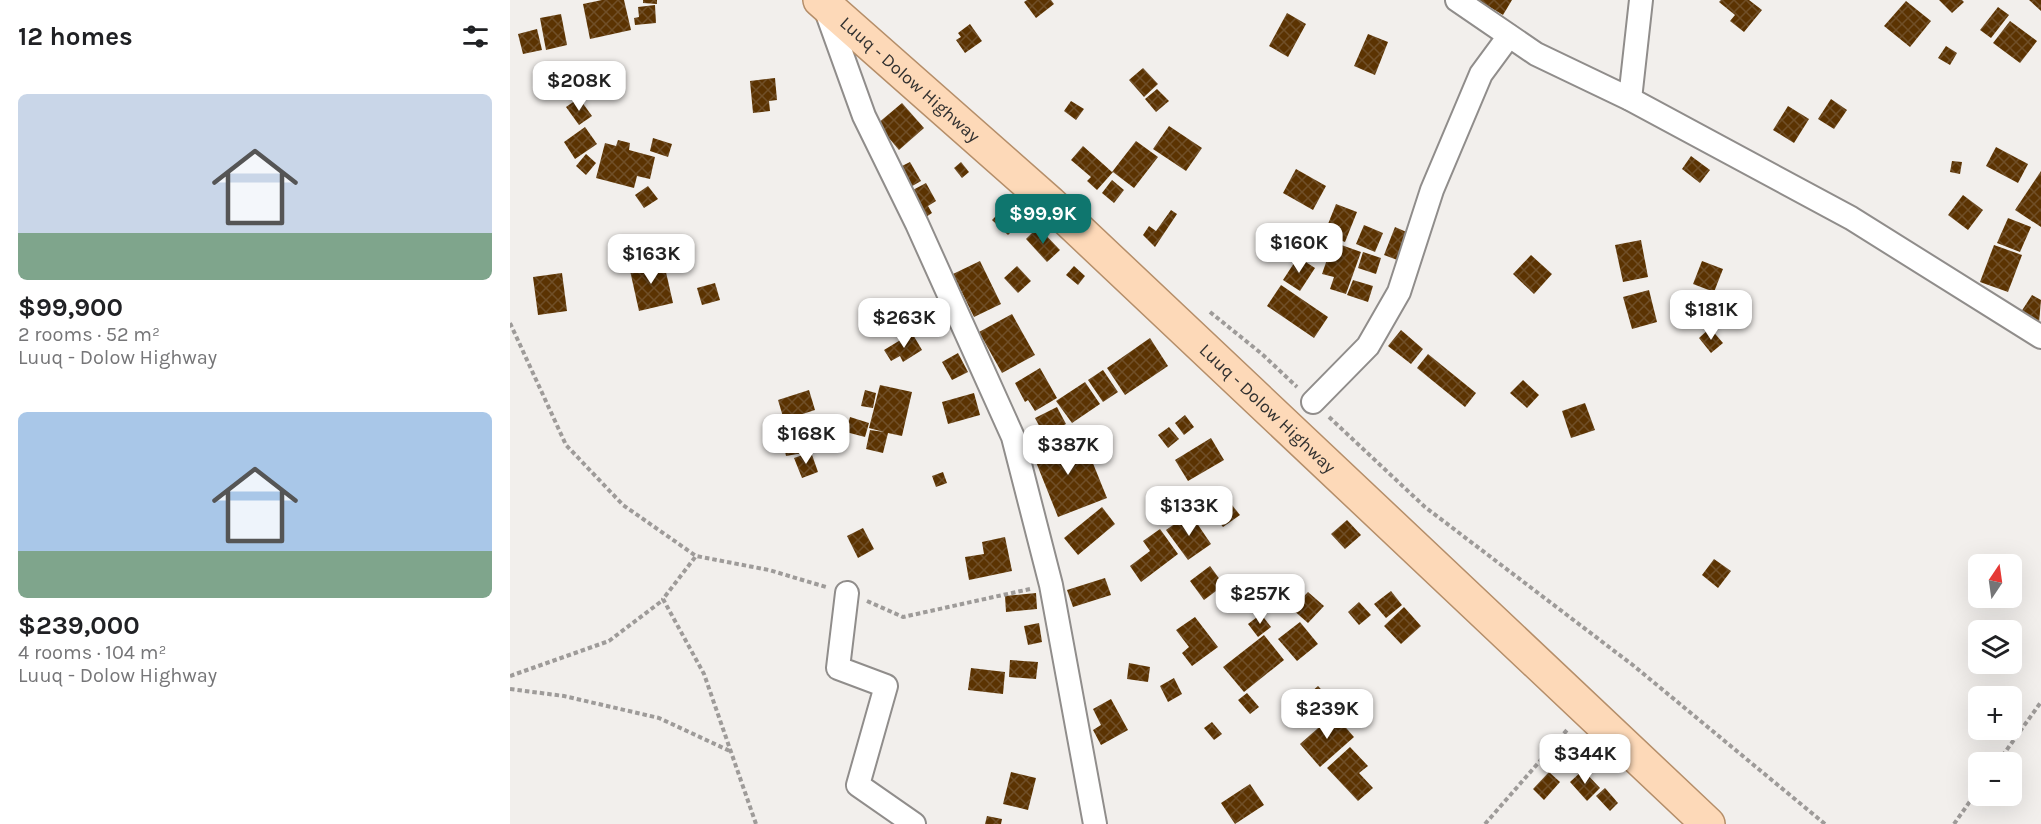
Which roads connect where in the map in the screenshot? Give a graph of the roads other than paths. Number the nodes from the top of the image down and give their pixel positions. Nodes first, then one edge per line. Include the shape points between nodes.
1 (1457, 0) edge
2 (1641, 0) edge
3 (821, 2) edge
4 (1509, 36) junction
5 (1630, 99) junction
6 (2041, 337) edge
7 (1313, 402) road end
8 (847, 593) road end
9 (914, 824) edge
10 (1095, 824) edge
11 (1708, 824) edge

1 - 4 street
2 - 5 street
3 - 10 street via 864,116 1013,436 1051,585
3 - 11 main road, Luuq - Dolow Highway via 1050,203
4 - 5 street via 1536,54
4 - 7 street via 1481,74 1432,190 1399,292 1368,346
5 - 6 street via 1851,218
8 - 9 street via 838,668 886,686 858,785

